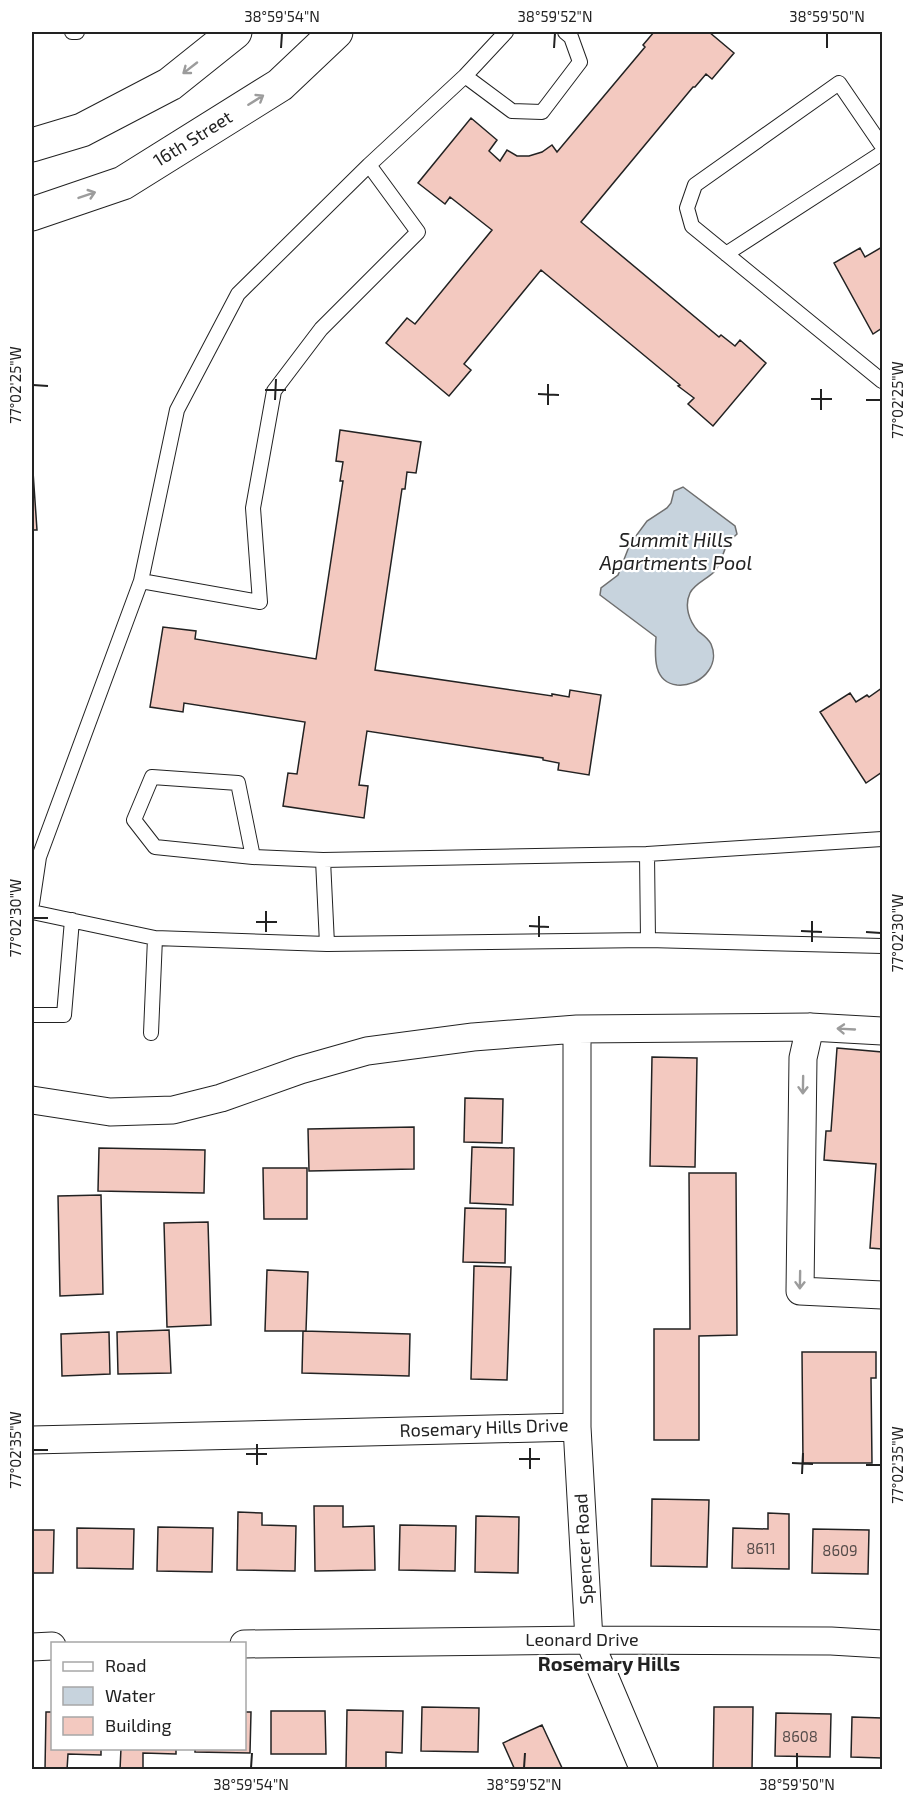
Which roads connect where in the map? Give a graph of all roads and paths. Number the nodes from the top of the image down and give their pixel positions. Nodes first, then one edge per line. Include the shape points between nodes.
1 (72, 32) edge
2 (77, 32) edge
3 (235, 32) edge
4 (336, 32) edge
5 (506, 32) edge
6 (565, 32) edge
7 (313, 43) edge
8 (465, 76) junction
9 (32, 145) edge
10 (882, 146) edge
11 (882, 153) edge
12 (369, 165) junction
13 (32, 214) edge
14 (726, 254) junction
15 (882, 381) edge
16 (141, 581) junction
17 (882, 839) edge
18 (647, 854) junction
19 (253, 857) junction
20 (323, 860) junction
21 (32, 904) edge
22 (32, 912) edge
23 (72, 920) junction
24 (154, 938) junction
25 (648, 940) junction
26 (327, 944) junction
27 (882, 946) edge
28 (32, 1015) edge
29 (810, 1027) junction
30 (577, 1029) junction
31 (882, 1031) edge
32 (152, 1033) dead end
33 (32, 1100) edge
34 (882, 1295) edge
35 (577, 1426) junction
36 (32, 1440) edge
37 (589, 1640) junction
38 (246, 1644) edge
39 (882, 1644) edge
40 (51, 1646) edge
41 (32, 1647) edge
42 (644, 1770) edge

1 - 2 lane
3 -> 9 main road via 170,84 82,130
4 - 7 main road, 16th Street
5 - 8 lane
6 - 8 lane via 571,37 579,62 542,112 512,111
13 -> 7 main road, 16th Street via 123,183 280,85
8 - 12 lane
10 - 14 lane via 839,83 695,185 687,208 692,226
11 - 14 lane
12 - 16 lane via 238,294 177,410
12 - 16 lane via 418,232 321,328 274,391 253,508 260,602
14 - 15 lane
16 - 21 lane via 39,857
17 - 18 lane
18 - 20 lane
18 - 25 lane
19 - 19 lane via 155,846 134,820 152,777 238,783
19 - 20 lane
20 - 26 lane
22 - 23 lane
23 - 24 lane
23 - 28 lane via 64,1015
24 - 26 lane
24 - 32 lane
25 - 26 lane
25 - 27 lane
29 - 30 street
31 -> 29 street
29 -> 34 street via 803,1058 800,1290
30 - 33 street via 367,1051 173,1110 110,1113
30 - 35 street, Rosemary Hills Drive
35 - 36 street, Rosemary Hills Drive
35 - 37 street, Spencer Road
37 - 38 street, Leonard Drive
37 - 39 street, Leonard Drive
37 - 42 street, Spencer Road
40 - 41 street

